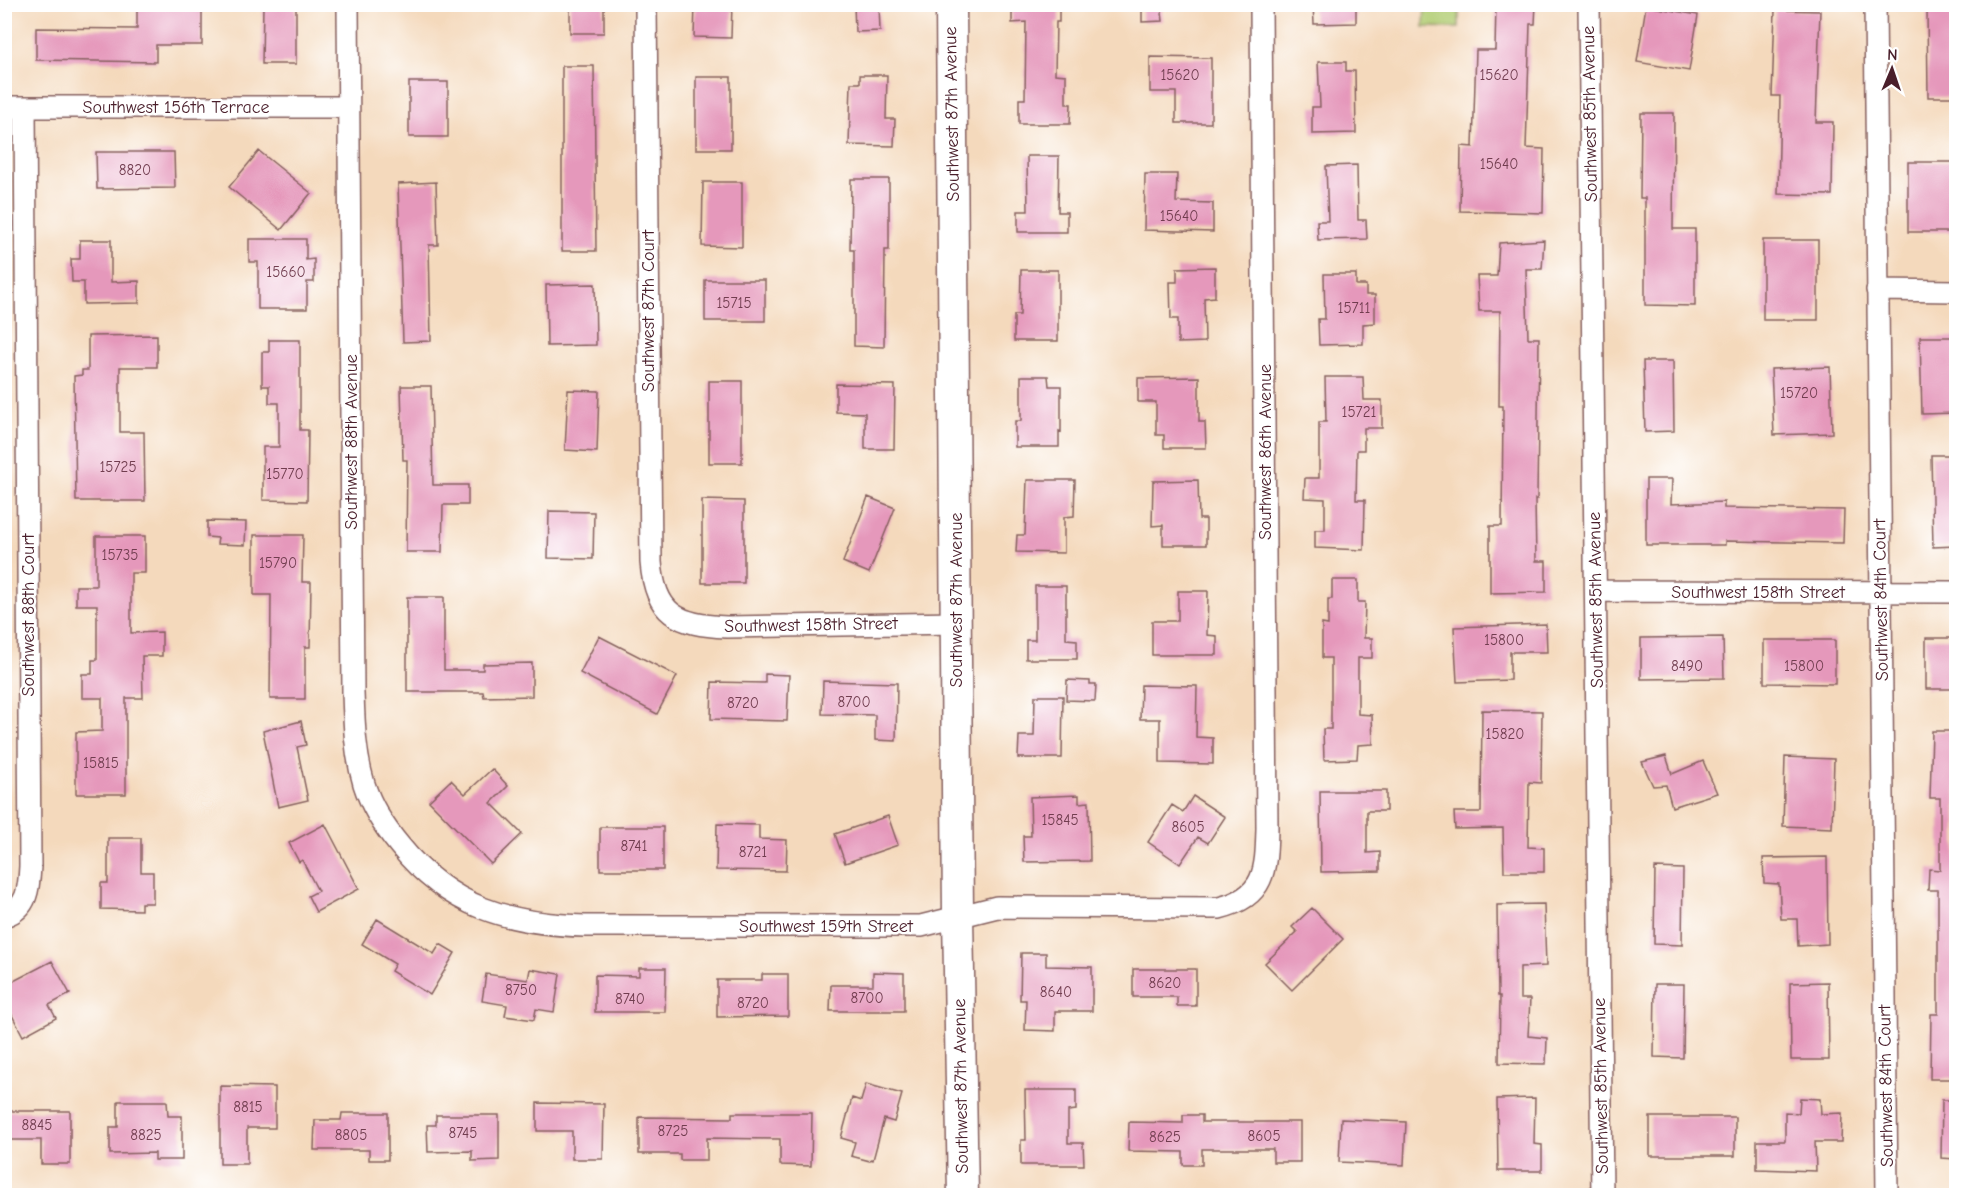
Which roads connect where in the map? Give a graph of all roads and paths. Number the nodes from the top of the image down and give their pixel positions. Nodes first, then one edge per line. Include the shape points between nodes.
1 (348, 4) edge
2 (646, 4) edge
3 (951, 4) edge
4 (1261, 4) edge
5 (1589, 4) edge
6 (1875, 4) edge
7 (15, 107) edge
8 (348, 107) junction
9 (1877, 290) junction
10 (1956, 291) edge
11 (1596, 591) junction
12 (1880, 592) junction
13 (1956, 592) edge
14 (669, 612) joint
15 (956, 623) junction
16 (413, 863) joint
17 (1249, 894) joint
18 (4, 916) edge
19 (958, 916) junction
20 (963, 1196) edge
21 (1602, 1196) edge
22 (1887, 1196) edge

1 - 8 street, Southwest 88th Avenue
2 - 14 street, Southwest 87th Court via 651,562 656,594
3 - 15 street, Southwest 87th Avenue
4 - 17 street, Southwest 86th Avenue via 1268,828 1264,870
5 - 11 street, Southwest 85th Avenue
6 - 9 street, Southwest 84th Court
7 - 8 street, Southwest 156th Terrace
7 - 18 street, Southwest 88th Court via 30,866 23,905
8 - 16 street, Southwest 88th Avenue via 354,729 364,785 376,810
9 - 10 street
9 - 12 street, Southwest 84th Court
11 - 12 street, Southwest 158th Street
11 - 21 street, Southwest 85th Avenue
12 - 13 street, Southwest 158th Street
12 - 22 street, Southwest 84th Court
14 - 15 street, Southwest 158th Street via 714,627
15 - 19 street, Southwest 87th Avenue
16 - 19 street, Southwest 159th Street via 449,892 476,907 558,926 921,926
17 - 19 street, Southwest 159th Street via 1219,908 997,907
19 - 20 street, Southwest 87th Avenue

